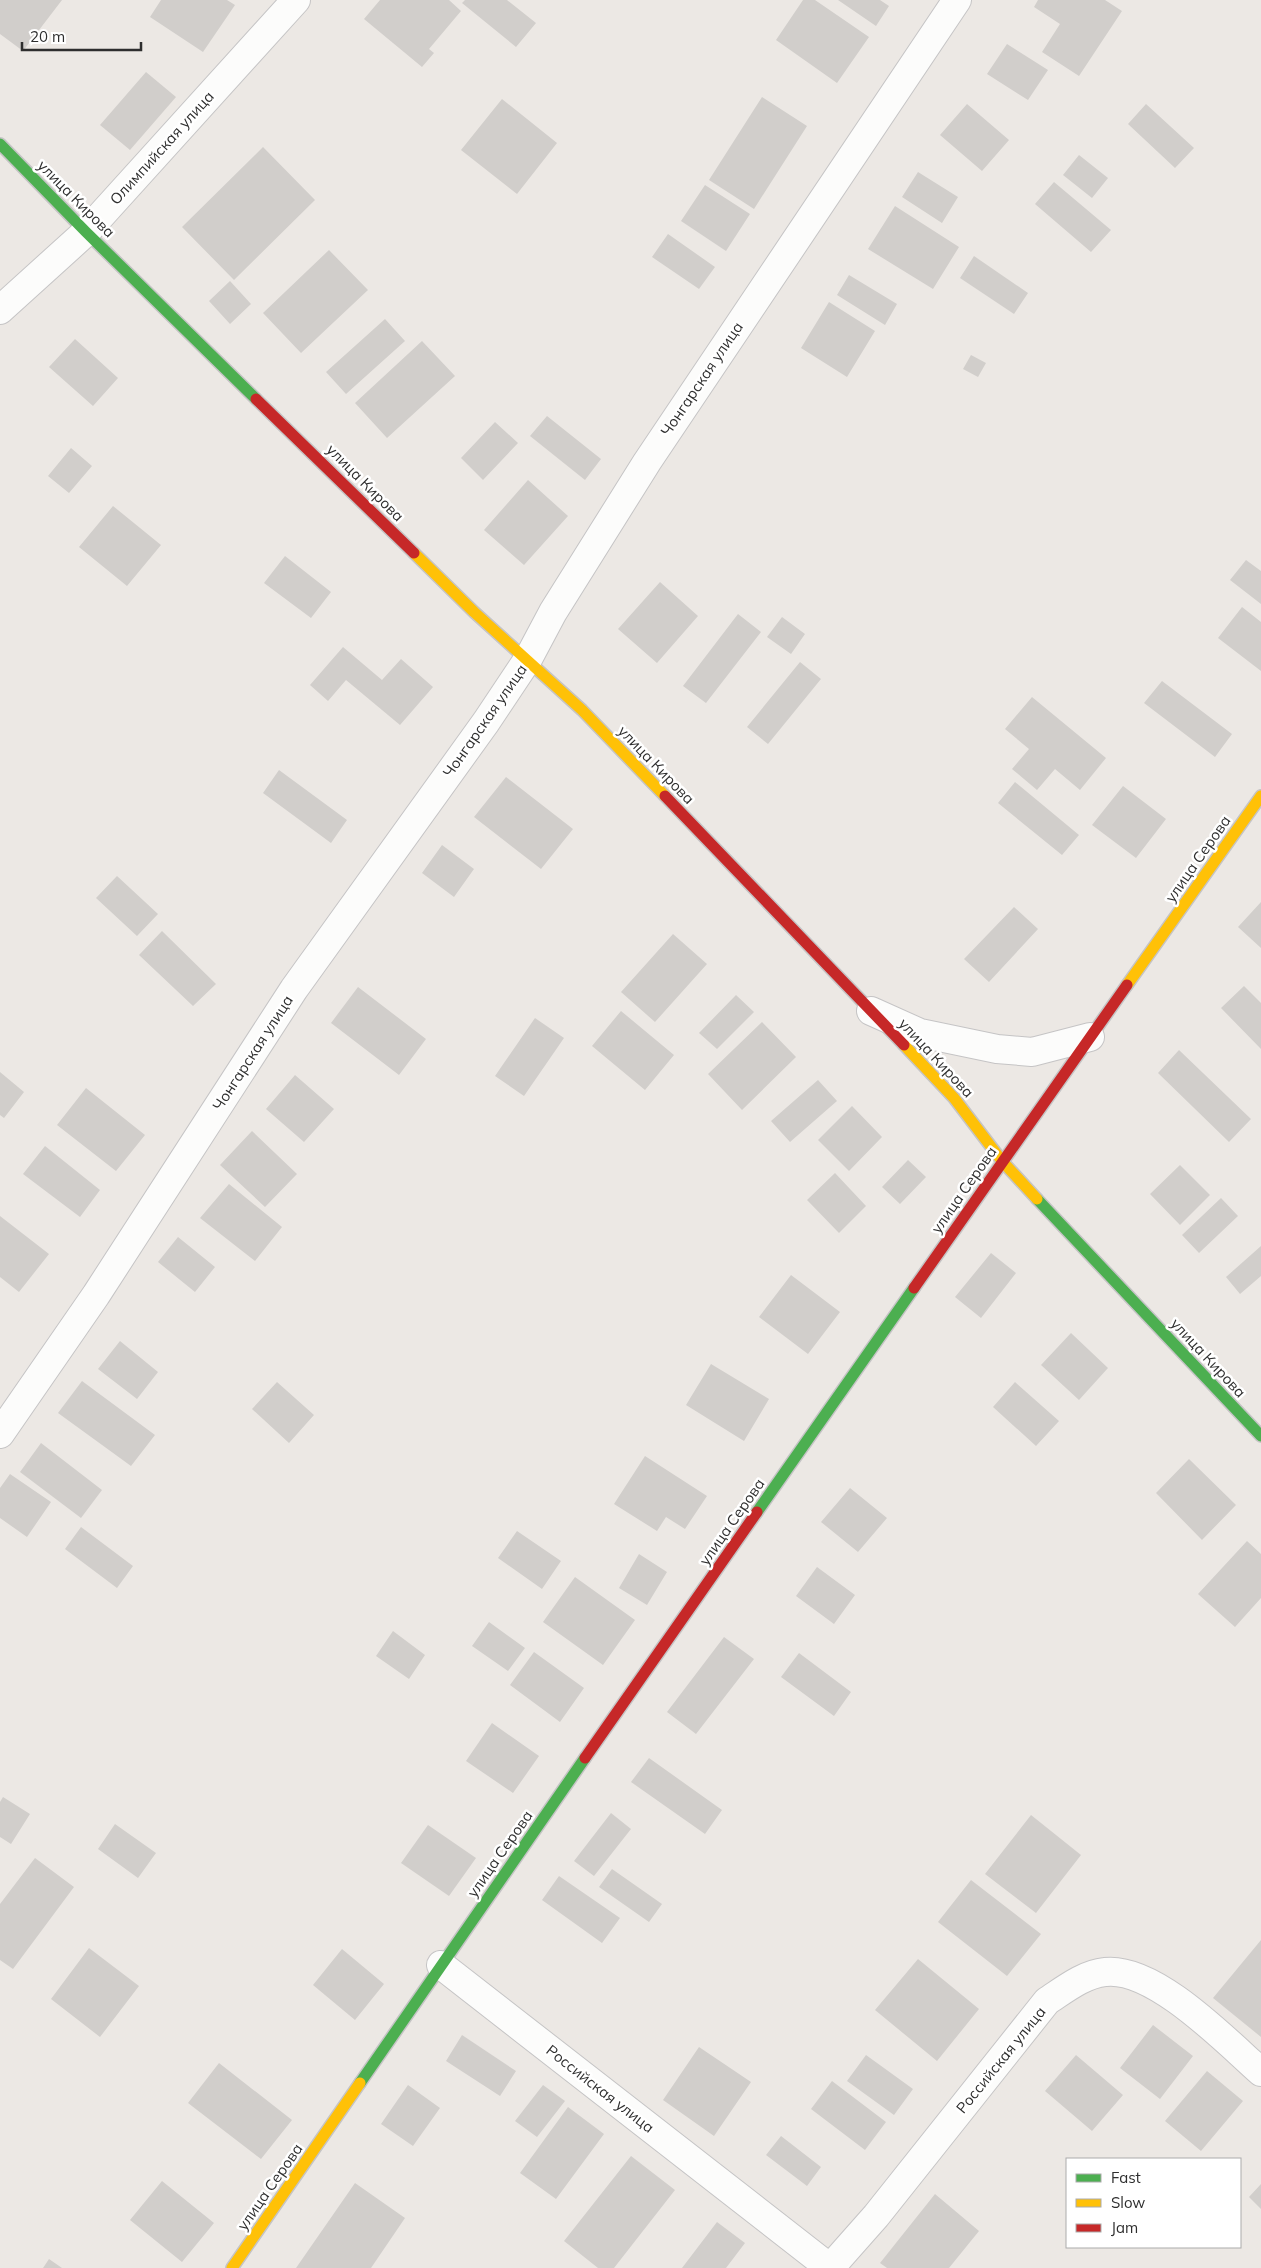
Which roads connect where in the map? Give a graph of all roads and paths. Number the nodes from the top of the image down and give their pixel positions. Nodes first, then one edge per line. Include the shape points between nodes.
1 (296, 0) edge
2 (956, 0) edge
3 (0, 144) edge
4 (86, 232) junction
5 (0, 310) edge
6 (528, 659) junction
7 (1261, 796) edge
8 (871, 1011) junction
9 (1090, 1037) junction
10 (1002, 1161) junction
11 (0, 1434) edge
12 (1261, 1436) edge
13 (440, 1966) junction
14 (1261, 2072) edge
15 (232, 2268) edge
16 (830, 2268) edge

1 - 4 street, Олимпийская улица
2 - 6 street, Чонгарская улица via 646,462 552,612
3 - 4 street, улица Кирова
4 - 5 street, Олимпийская улица
4 - 6 street, улица Кирова via 474,612
6 - 8 street, улица Кирова via 582,710
6 - 11 street, Чонгарская улица via 294,989 96,1295
7 - 9 street, улица Серова
8 - 9 street via 920,1033 998,1049 1032,1052
8 - 10 street, улица Кирова via 954,1098
9 - 10 street, улица Серова
10 - 12 street, улица Кирова
10 - 13 street, улица Серова
13 - 15 street, улица Серова
13 - 16 street, Российская улица
14 - 16 street, Российская улица via 1176,1998 1155,1986 1119,1973 1105,1972 1086,1978 1047,2001 876,2216

